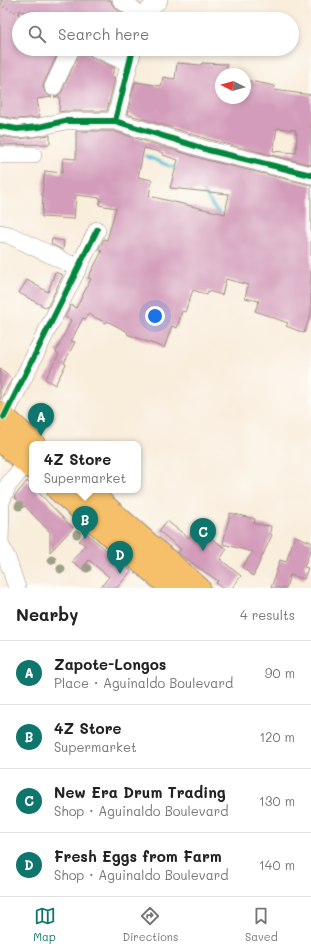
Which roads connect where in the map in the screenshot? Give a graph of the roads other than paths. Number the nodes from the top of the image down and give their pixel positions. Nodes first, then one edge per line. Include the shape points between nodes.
1 (121, 0) edge
2 (159, 0) edge
3 (135, 12) edge
4 (148, 12) edge
5 (68, 56) edge
6 (131, 56) edge
7 (53, 87) dead end
8 (114, 121) junction
9 (0, 126) edge
10 (0, 155) edge
11 (33, 155) dead end
12 (311, 175) edge
13 (97, 230) dead end
14 (0, 233) edge
15 (78, 268) junction
16 (2, 415) edge
17 (0, 440) edge
18 (29, 455) edge
19 (29, 457) edge
20 (29, 460) edge
21 (61, 493) edge
22 (90, 493) edge
23 (17, 588) edge
24 (171, 588) edge
25 (199, 588) edge

1 - 3 street
2 - 4 street
5 - 7 street
6 - 8 street
8 - 9 street via 65,121 17,129
8 - 12 street via 208,150
10 - 11 street
13 - 15 street
14 - 15 street
15 - 16 street
16 - 18 highway
17 - 19 highway
20 - 23 street via 8,485 1,502 0,544
21 - 24 highway
22 - 25 highway

